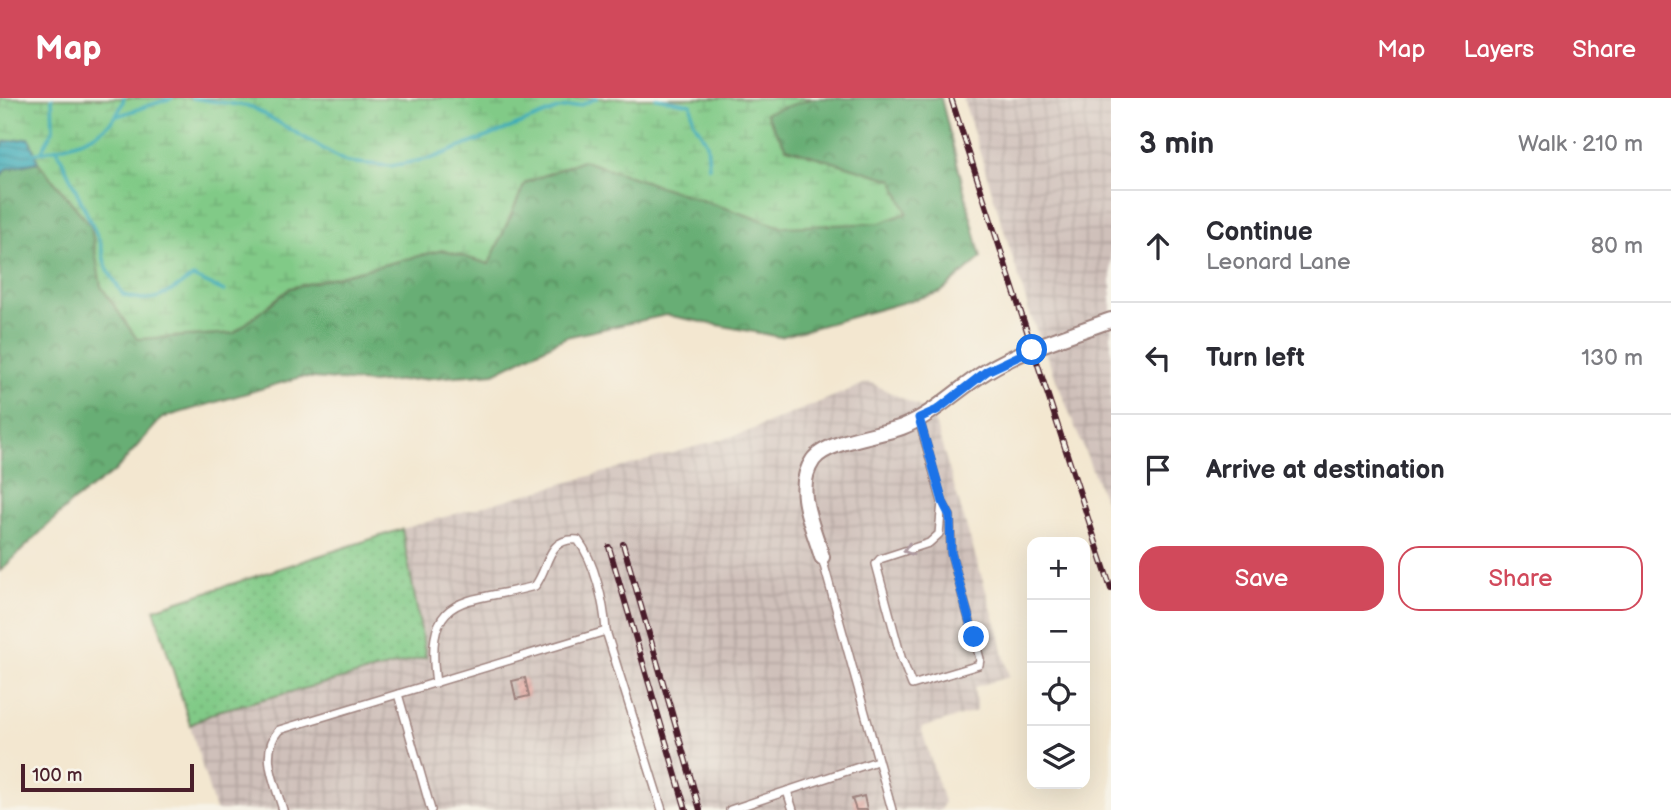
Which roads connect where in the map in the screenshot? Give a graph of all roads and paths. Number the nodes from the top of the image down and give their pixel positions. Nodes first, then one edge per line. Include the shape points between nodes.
1 (1111, 320) edge
2 (919, 418) junction
3 (943, 502) junction
4 (822, 557) joint
5 (606, 631) junction
6 (436, 683) junction
7 (398, 694) junction
8 (877, 761) junction
9 (788, 791) junction
10 (283, 810) edge
11 (431, 810) edge
12 (662, 810) edge
13 (730, 810) edge
14 (793, 810) edge
15 (892, 810) edge

1 - 2 street via 987,371 937,410
2 - 3 lane
2 - 4 street via 814,457 804,476 803,491
3 -> 3 lane via 939,534 929,543 876,564 912,685 979,665 951,553 950,516
4 - 8 lane
5 - 6 lane
5 - 6 lane via 584,548 578,540 570,540 551,549 535,586 449,608 435,635
5 - 12 lane
6 - 7 lane
7 - 10 lane via 279,730 269,741 269,761
7 - 11 lane
8 - 9 lane
8 - 15 lane
9 - 13 lane
9 - 14 lane

